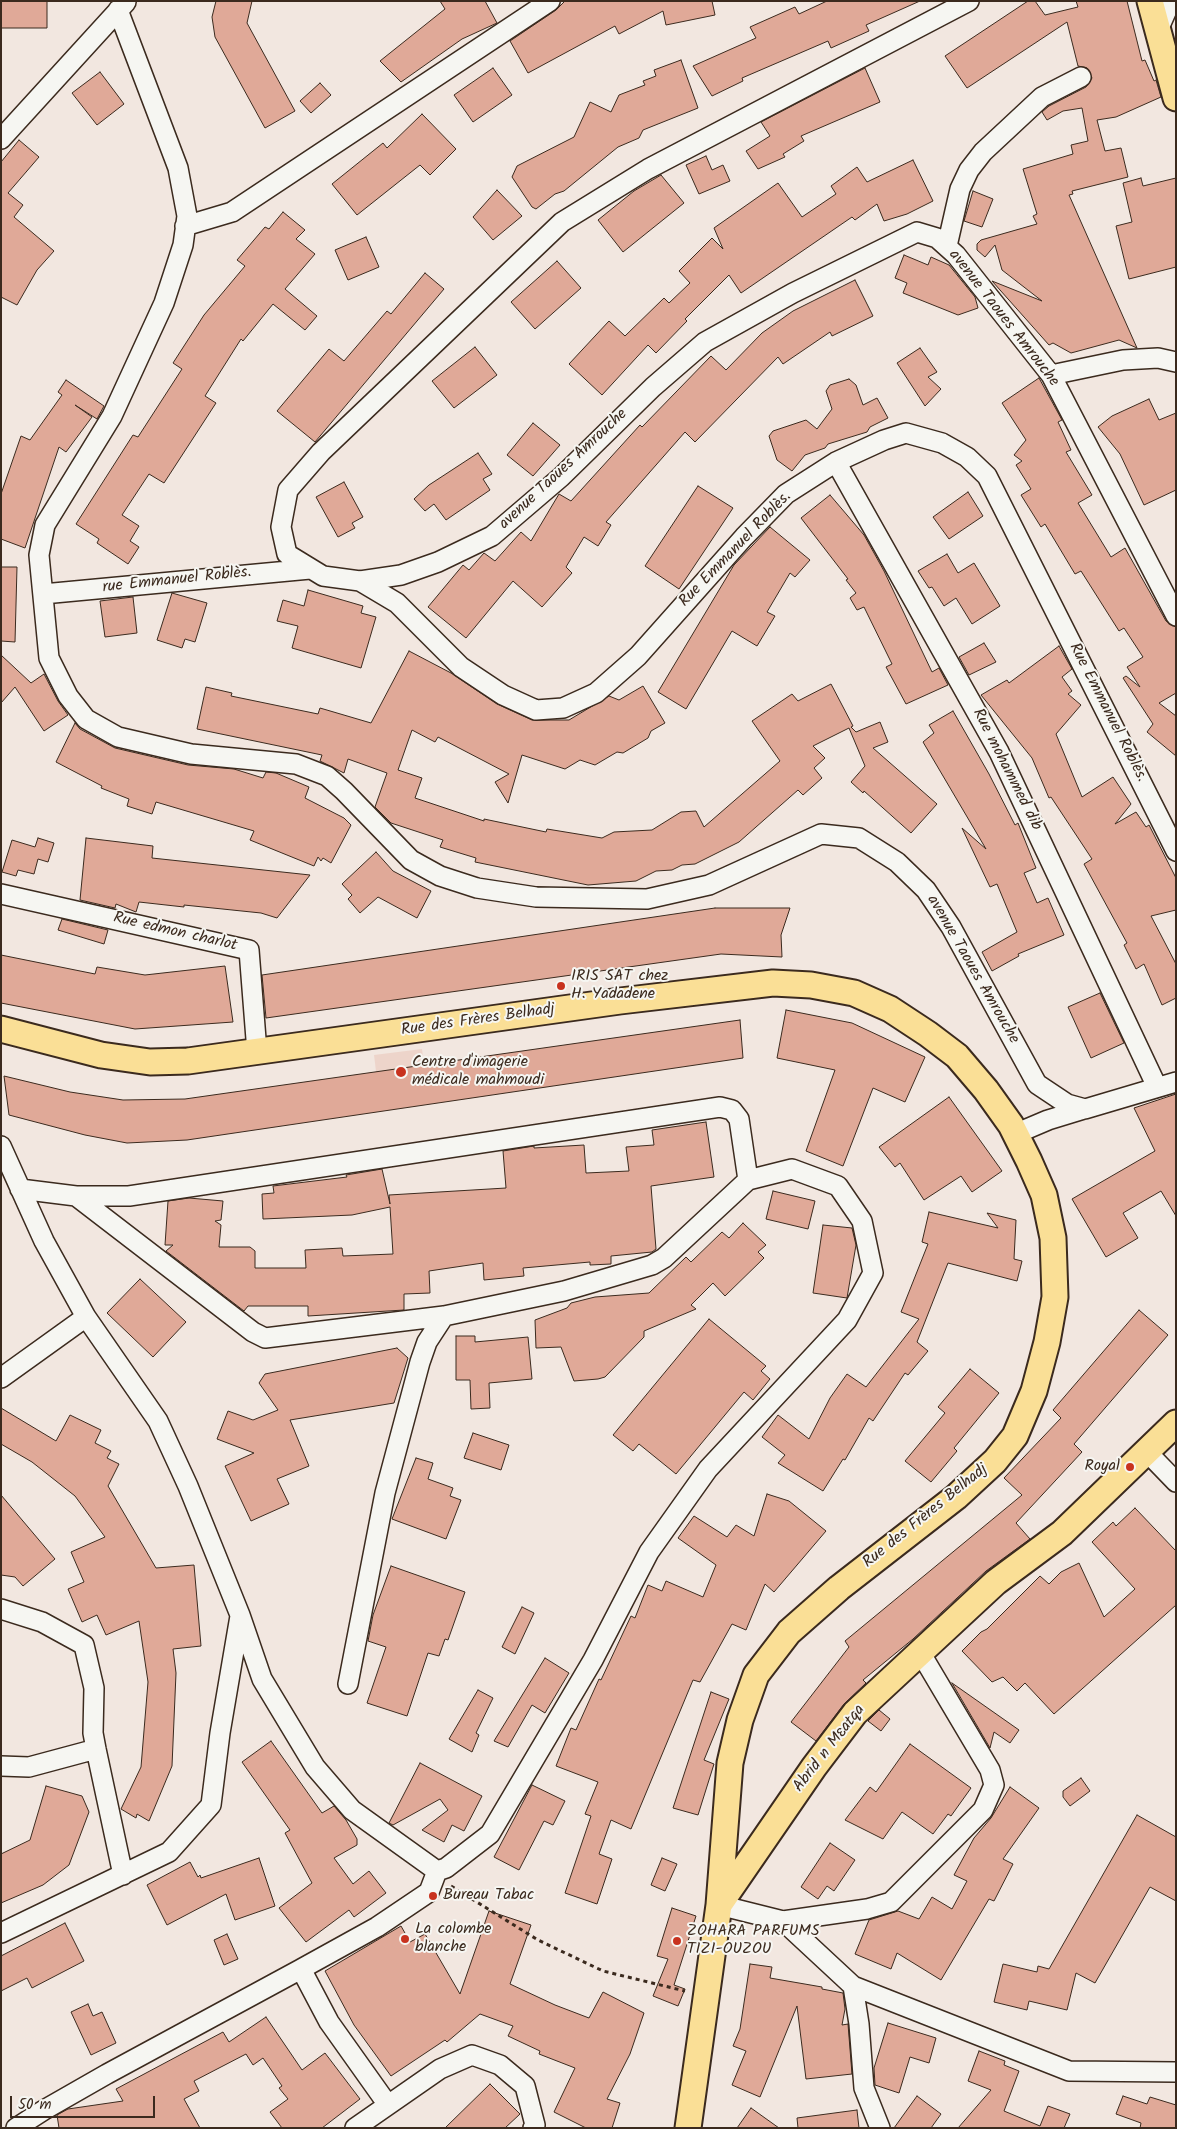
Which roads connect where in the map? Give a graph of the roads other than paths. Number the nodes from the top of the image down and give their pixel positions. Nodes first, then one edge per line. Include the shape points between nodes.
1 (550, 1) edge
2 (969, 1) edge
3 (1150, 1) edge
4 (1171, 1) edge
5 (122, 6) edge
6 (1158, 30) junction
7 (1081, 77) dead end
8 (1176, 98) edge
9 (1, 139) edge
10 (185, 226) junction
11 (946, 246) junction
12 (1176, 362) edge
13 (1050, 375) junction
14 (836, 462) junction
15 (310, 568) junction
16 (360, 581) junction
17 (43, 594) junction
18 (1176, 616) edge
19 (1176, 851) edge
20 (1, 894) edge
21 (1, 1030) edge
22 (258, 1052) junction
23 (1176, 1082) edge
24 (1157, 1087) junction
25 (1085, 1109) junction
26 (1015, 1134) junction
27 (1, 1146) edge
28 (748, 1180) junction
29 (20, 1189) junction
30 (76, 1196) junction
31 (444, 1316) junction
32 (86, 1317) junction
33 (1, 1378) edge
34 (1176, 1423) edge
35 (1147, 1452) junction
36 (1176, 1482) edge
37 (1, 1610) edge
38 (240, 1615) junction
39 (920, 1652) junction
40 (348, 1684) dead end
41 (96, 1749) junction
42 (1, 1766) edge
43 (436, 1873) junction
44 (123, 1875) junction
45 (719, 1905) junction
46 (783, 1921) junction
47 (1, 1933) edge
48 (301, 1969) junction
49 (853, 1986) junction
50 (1176, 2072) edge
51 (388, 2105) junction
52 (16, 2128) edge
53 (355, 2128) edge
54 (533, 2128) edge
55 (688, 2128) edge
56 (880, 2128) edge

1 - 10 street via 232,212
2 - 15 street, avenue Taoues Amrouche via 648,169 562,222 321,452 288,490 280,527 287,554
3 - 6 main road
4 - 6 street
5 - 9 street
5 - 10 street, avenue Taoues Amrouche via 178,168
6 - 8 main road
7 - 11 street via 1042,97 983,152 960,189
10 - 17 street, avenue Taoues Amrouche via 183,245 164,303 112,416 45,525 39,556
11 - 13 street, avenue Taoues Amrouche
11 - 16 street, avenue Taoues Amrouche via 937,238 917,232 793,293 705,342 653,387 561,477 492,536 410,572
12 - 13 street via 1158,358 1123,360
13 - 18 street, avenue Taoues Amrouche
14 - 16 street, Rue Emmanuel Roblès. via 786,494 638,656 596,694 563,708 536,710 503,695 461,667 397,604
14 - 19 street, Rue Emmanuel Roblès. via 906,433 942,443 967,456 987,476
14 - 24 street, Rue mohammed dib via 999,752
15 - 16 street, avenue Taoues Amrouche via 323,576
15 - 17 street, rue Emmanuel Roblès.
17 - 25 street, avenue Taoues Amrouche via 49,658 68,696 86,719 118,737 182,752 296,764 327,776 411,860 440,876 477,888 536,897 647,899 709,885 821,834 859,838 897,862 926,890 951,928 1037,1084 1067,1104
20 - 22 street, Rue edmon charlot via 249,950
21 - 22 main road, Rue des Frères Belhadj via 101,1055 150,1062 188,1061
22 - 26 main road, Rue des Frères Belhadj via 630,1000 773,983 811,984 854,993 890,1009 928,1034 957,1056 986,1090
23 - 24 street
24 - 25 street
25 - 26 street
26 - 45 main road, Rue des Frères Belhadj via 1044,1195 1053,1238 1055,1297 1034,1391 1015,1436 995,1461 956,1497 838,1588 789,1632 756,1675 740,1720 730,1763
27 - 29 street
28 - 30 street via 739,1119 732,1110 720,1107 129,1196
28 - 31 street via 664,1258 652,1265 564,1291
28 - 43 street via 792,1169 838,1186 862,1221 873,1273 847,1320 708,1469 649,1552 593,1660 490,1834
29 - 30 street
29 - 32 street
30 - 31 street via 265,1338
31 - 40 street via 427,1342 420,1362 385,1493
32 - 33 street
32 - 38 street via 158,1421
34 - 35 main road, Abrid n Mɛatqa
35 - 36 street
35 - 39 main road, Abrid n Mɛatqa via 1062,1533 996,1582
37 - 41 street via 42,1622 84,1645 94,1688
38 - 43 street via 262,1679 315,1768 352,1810
38 - 44 street via 211,1805 169,1852
39 - 45 main road, Abrid n Mɛatqa via 855,1713
39 - 46 street via 990,1770 994,1785 983,1810 891,1902 867,1909
41 - 42 street via 29,1767
41 - 44 street
43 - 48 street via 429,1892 377,1927
44 - 47 street
45 - 46 street
45 - 55 main road, Abrid n Mɛatqa
46 - 49 street
48 - 51 street via 329,2022
48 - 52 street via 99,2078
49 - 50 street via 1069,2071
49 - 56 street via 864,2088
51 - 53 street
51 - 54 street via 440,2069 472,2055 500,2065 525,2086 535,2125

